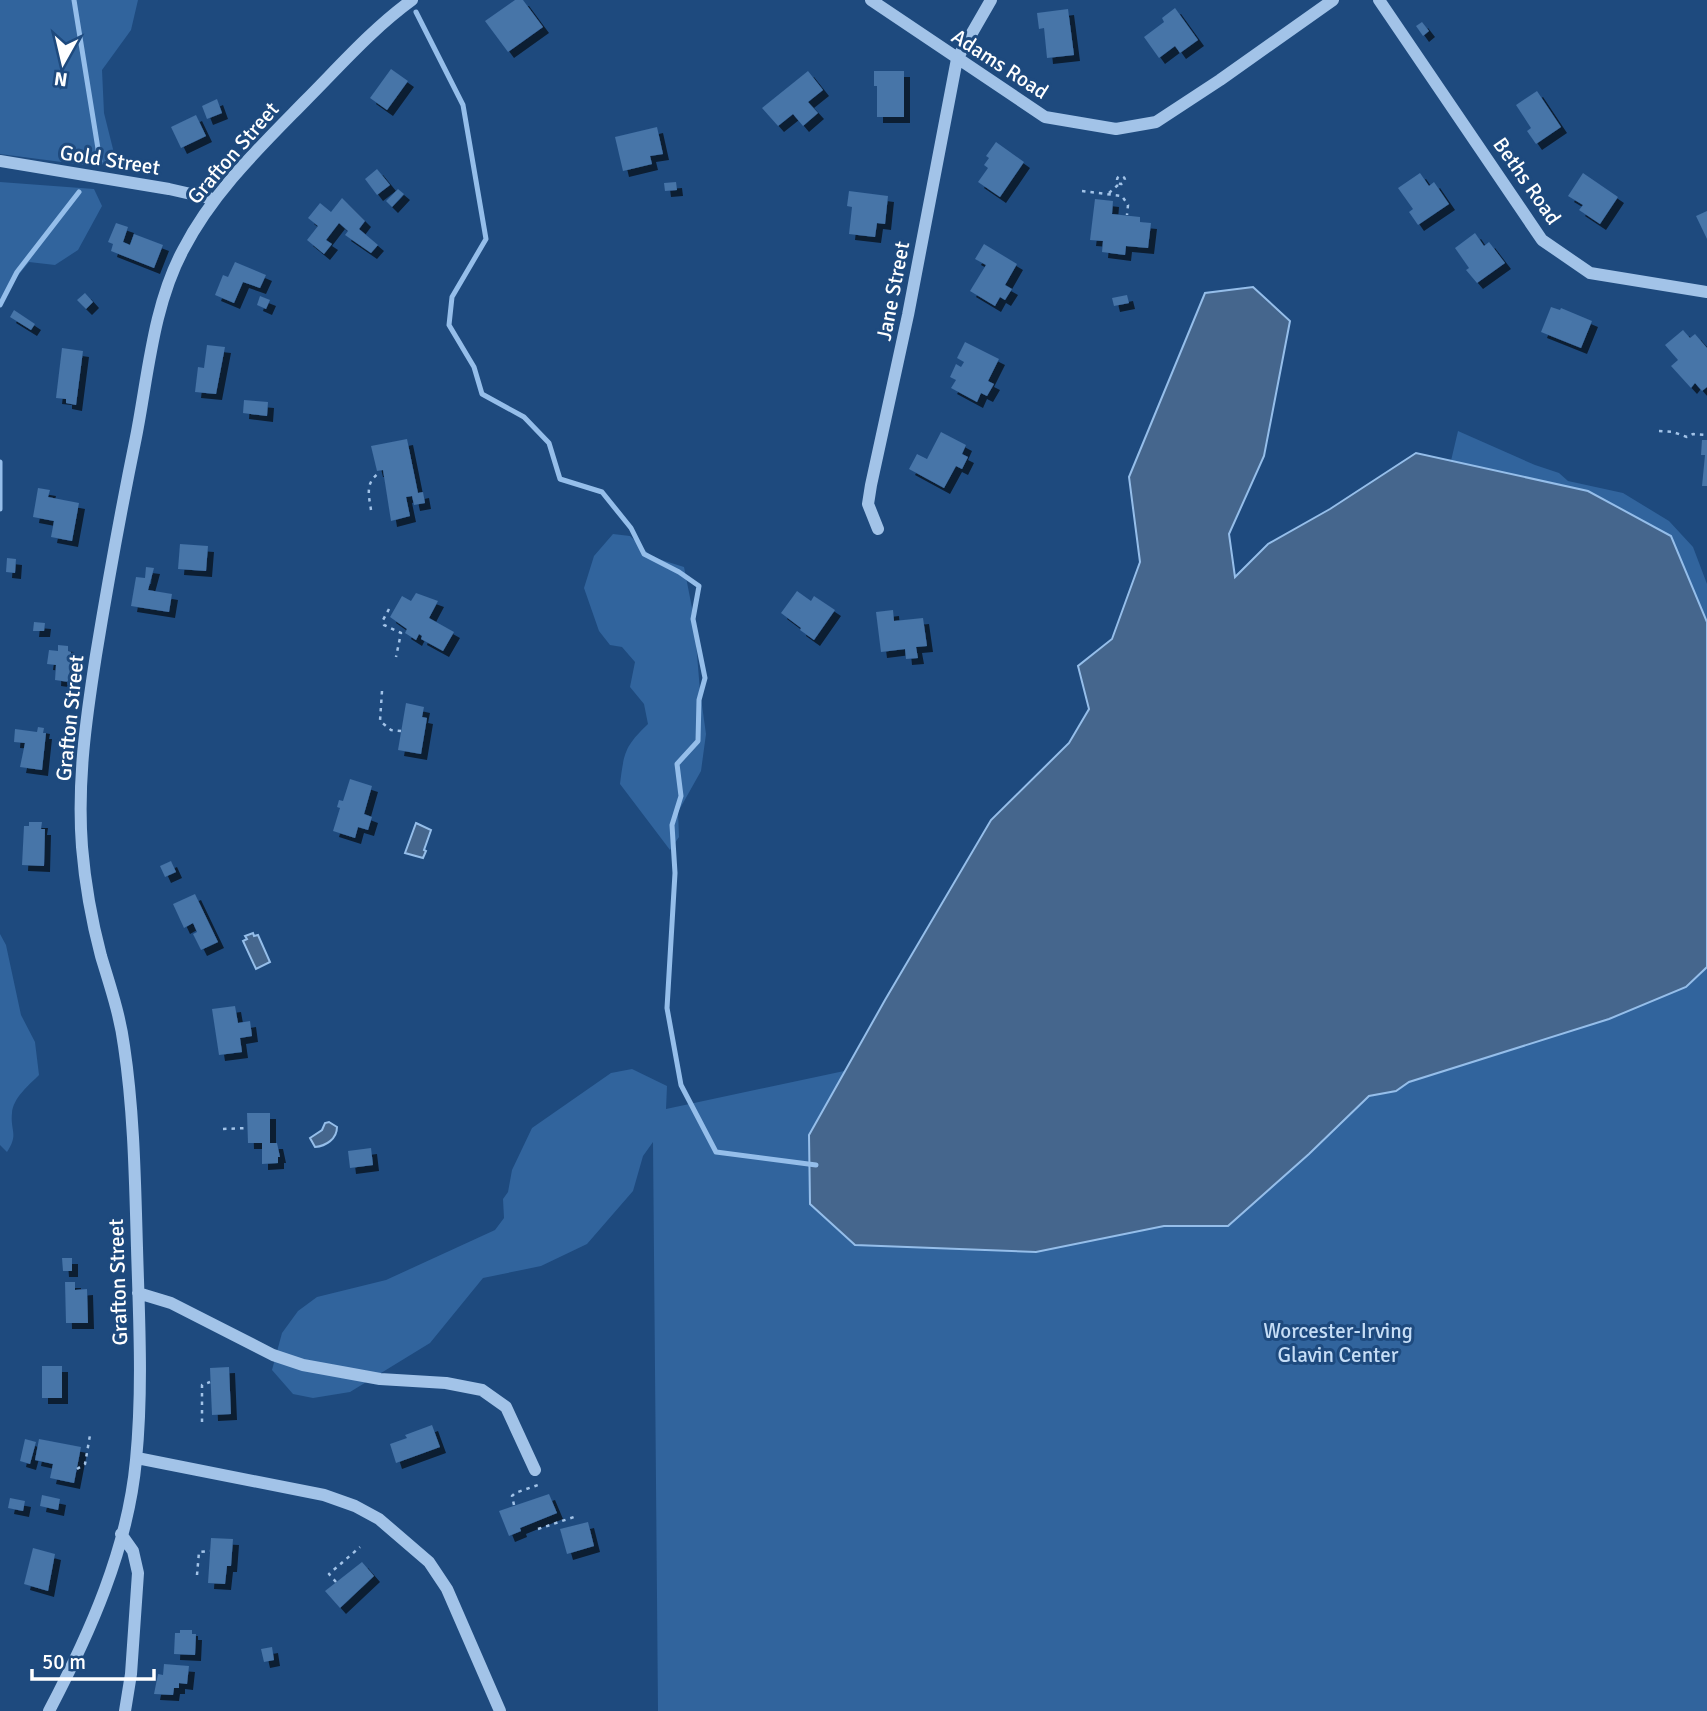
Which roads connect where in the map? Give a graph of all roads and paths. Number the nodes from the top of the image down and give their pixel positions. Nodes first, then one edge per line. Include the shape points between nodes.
1 (412, 0) edge
2 (871, 0) edge
3 (992, 0) edge
4 (1334, 0) edge
5 (1379, 0) edge
6 (957, 59) junction
7 (0, 161) edge
8 (1119, 184) dead end
9 (1082, 191) dead end
10 (1108, 194) junction
11 (213, 199) junction
12 (1126, 215) dead end
13 (1707, 292) edge
14 (1659, 431) dead end
15 (1707, 435) edge
16 (378, 474) dead end
17 (370, 510) dead end
18 (878, 529) dead end
19 (388, 609) dead end
20 (396, 657) dead end
21 (382, 691) dead end
22 (401, 731) dead end
23 (248, 1128) dead end
24 (223, 1129) dead end
25 (138, 1293) junction
26 (210, 1382) dead end
27 (202, 1422) dead end
28 (90, 1435) dead end
29 (136, 1458) junction
30 (77, 1469) dead end
31 (535, 1470) dead end
32 (540, 1484) dead end
33 (514, 1505) dead end
34 (577, 1516) dead end
35 (538, 1529) dead end
36 (121, 1535) junction
37 (360, 1547) dead end
38 (210, 1552) dead end
39 (197, 1575) dead end
40 (336, 1582) dead end
41 (49, 1711) edge
42 (125, 1711) edge
43 (500, 1711) edge

1 - 11 street, Grafton Street via 346,58
2 - 6 street, Adams Road
3 - 6 street, Jane Street
4 - 6 street, Adams Road via 1156,122 1116,129 1045,117
5 - 13 street, Beths Road via 1542,240 1590,273
6 - 18 street, Jane Street via 871,485 868,504
7 - 11 street, Gold Street
8 - 10 path
9 - 10 path
10 - 12 path via 1122,196
11 - 25 street, Grafton Street via 172,273 156,334 105,598 81,769 82,852 88,893 120,1024 129,1085
14 - 15 path via 1687,437
16 - 17 path via 369,486
19 - 20 path via 384,625 401,633
21 - 22 path via 380,721
23 - 24 path
25 - 29 street, Grafton Street
25 - 31 street via 171,1303 273,1355 303,1364 380,1379 482,1390 506,1407
26 - 27 path via 202,1385
28 - 30 path via 85,1464
29 - 36 street, Grafton Street
29 - 43 street via 324,1495 379,1518 429,1562 447,1589
32 - 33 path via 514,1493
34 - 35 path
36 - 41 street, Grafton Street via 90,1627
36 - 42 street via 133,1551 138,1573
37 - 40 path via 329,1574
38 - 39 path via 199,1552

